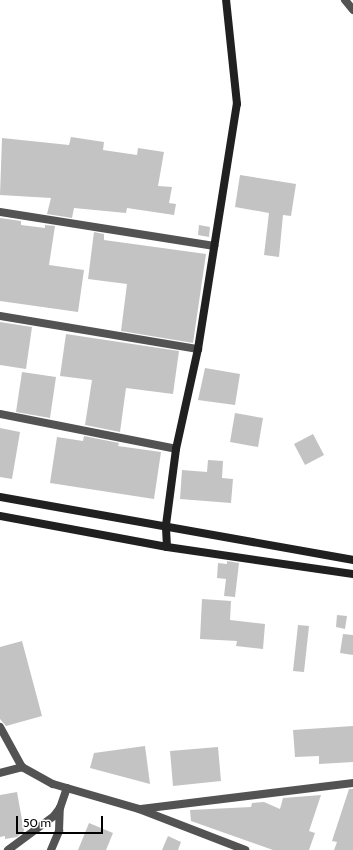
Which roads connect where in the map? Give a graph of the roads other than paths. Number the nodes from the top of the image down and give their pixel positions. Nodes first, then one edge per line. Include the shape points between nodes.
1 (226, 0) edge
2 (345, 0) edge
3 (353, 10) edge
4 (0, 212) edge
5 (214, 246) junction
6 (0, 316) edge
7 (198, 349) junction
8 (0, 414) edge
9 (176, 449) junction
10 (0, 497) edge
11 (0, 516) edge
12 (166, 525) junction
13 (167, 547) junction
14 (344, 558) junction
15 (353, 560) edge
16 (343, 572) junction
17 (353, 574) edge
18 (0, 727) edge
19 (22, 767) junction
20 (0, 773) edge
21 (353, 784) edge
22 (66, 788) junction
23 (60, 808) junction
24 (139, 809) junction
25 (8, 850) edge
26 (51, 850) edge
27 (245, 850) edge

1 - 5 main road via 237,104
2 - 3 street
4 - 5 street
5 - 7 main road
6 - 7 street
7 - 9 main road
8 - 9 street
9 - 12 main road
10 - 12 main road
11 - 13 main road
12 - 13 main road
12 - 14 main road
13 - 16 main road
14 - 15 main road
14 - 16 main road
16 - 17 main road
18 - 19 street
19 - 20 street
19 - 22 street
21 - 24 street
22 - 23 street
22 - 24 street
23 - 25 street via 30,835
23 - 26 street via 59,831
24 - 27 street

